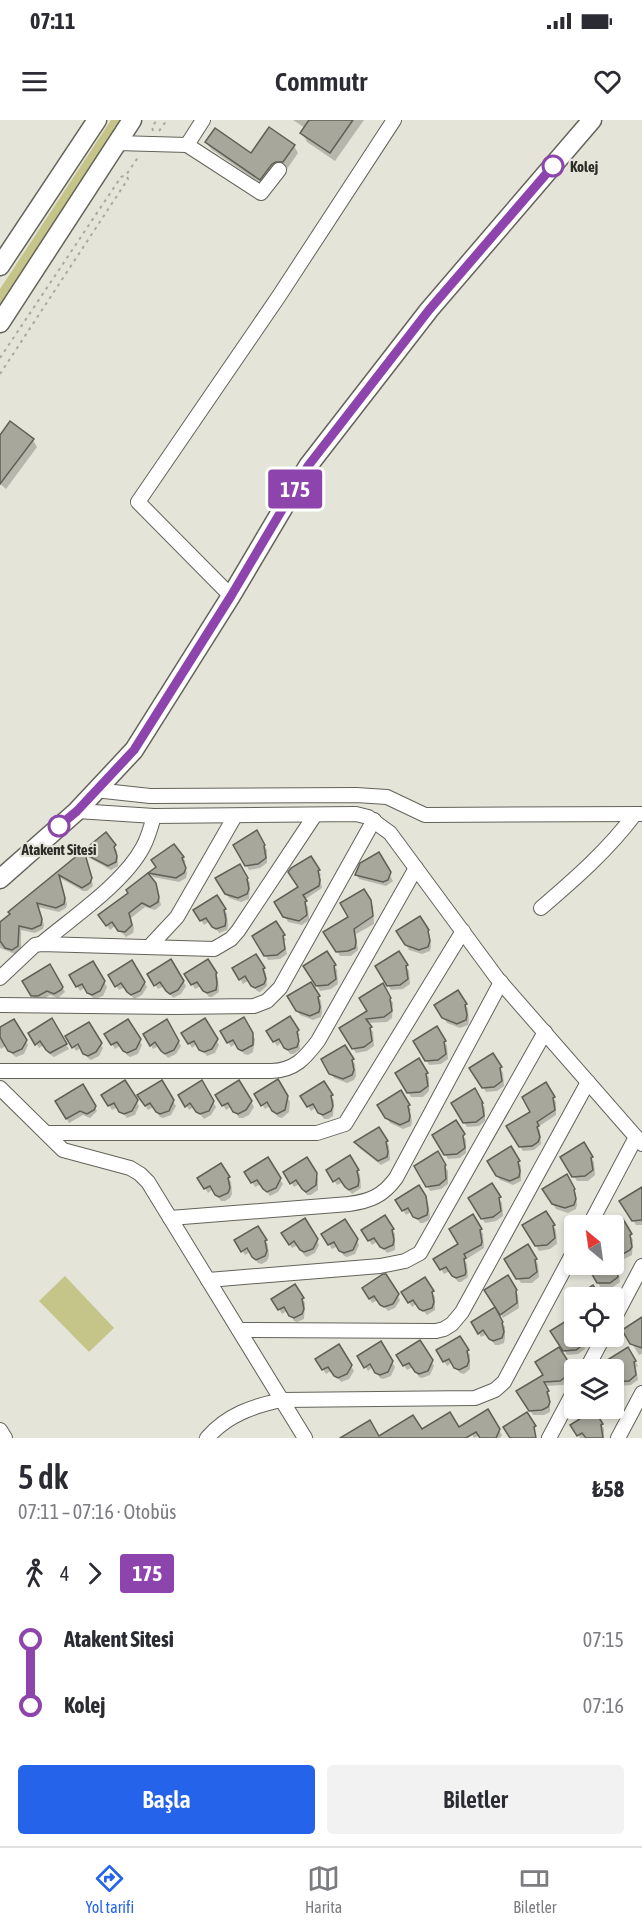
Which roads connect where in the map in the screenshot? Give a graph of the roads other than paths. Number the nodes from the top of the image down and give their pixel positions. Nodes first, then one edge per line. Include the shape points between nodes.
1 (97, 120) edge
2 (132, 120) edge
3 (203, 120) edge
4 (394, 120) edge
5 (587, 123) edge
6 (117, 142) junction
7 (187, 145) junction
8 (279, 170) dead end
9 (0, 266) edge
10 (0, 323) edge
11 (231, 596) junction
12 (95, 790) junction
13 (77, 811) junction
14 (639, 814) edge
15 (315, 815) junction
16 (154, 816) junction
17 (235, 816) junction
18 (374, 820) junction
19 (416, 868) junction
20 (0, 879) edge
21 (541, 908) dead end
22 (463, 931) junction
23 (41, 944) junction
24 (149, 947) junction
25 (0, 978) edge
26 (501, 982) junction
27 (0, 1005) edge
28 (545, 1032) junction
29 (0, 1071) edge
30 (588, 1082) junction
31 (0, 1088) edge
32 (46, 1133) junction
33 (639, 1141) edge
34 (595, 1215) edge
35 (170, 1218) junction
36 (642, 1266) edge
37 (564, 1270) edge
38 (208, 1280) junction
39 (624, 1300) edge
40 (239, 1330) junction
41 (642, 1393) edge
42 (282, 1400) junction
43 (564, 1410) edge
44 (0, 1430) edge
45 (5, 1438) edge
46 (207, 1438) edge
47 (305, 1438) edge
48 (549, 1438) edge
49 (618, 1438) edge

1 - 9 main road
2 - 6 main road
3 - 7 street
4 - 11 street via 138,502
5 - 11 main road via 429,310 308,466
6 - 7 street
6 - 10 main road
7 - 8 street via 261,194
11 - 12 main road via 134,750
12 - 13 main road
12 - 14 street via 150,796 387,797 425,815
13 - 16 street
13 - 20 main road
14 - 21 street via 589,867
15 - 17 street
15 - 18 street via 356,814
15 - 24 street via 231,939 214,949
16 - 17 street
16 - 23 street via 144,847 132,864
17 - 24 street via 177,917
18 - 19 street via 390,833
18 - 27 street via 280,988 261,1004
19 - 22 street
19 - 29 street via 318,1041 291,1068
22 - 26 street
22 - 32 street via 345,1124 317,1132
23 - 24 street
23 - 25 street via 35,945
26 - 28 street
26 - 35 street via 396,1178 381,1195 349,1204
28 - 30 street
28 - 38 street via 420,1253 405,1262 380,1266
30 - 33 street
30 - 40 street via 462,1312 444,1329
31 - 32 street
32 - 35 street via 63,1150 130,1167 148,1182
33 - 34 street
35 - 38 street
36 - 39 street
37 - 42 street via 504,1382 495,1390 476,1398
38 - 40 street
40 - 42 street
41 - 49 street
42 - 46 street via 237,1414
42 - 47 street
43 - 48 street
44 - 45 street

